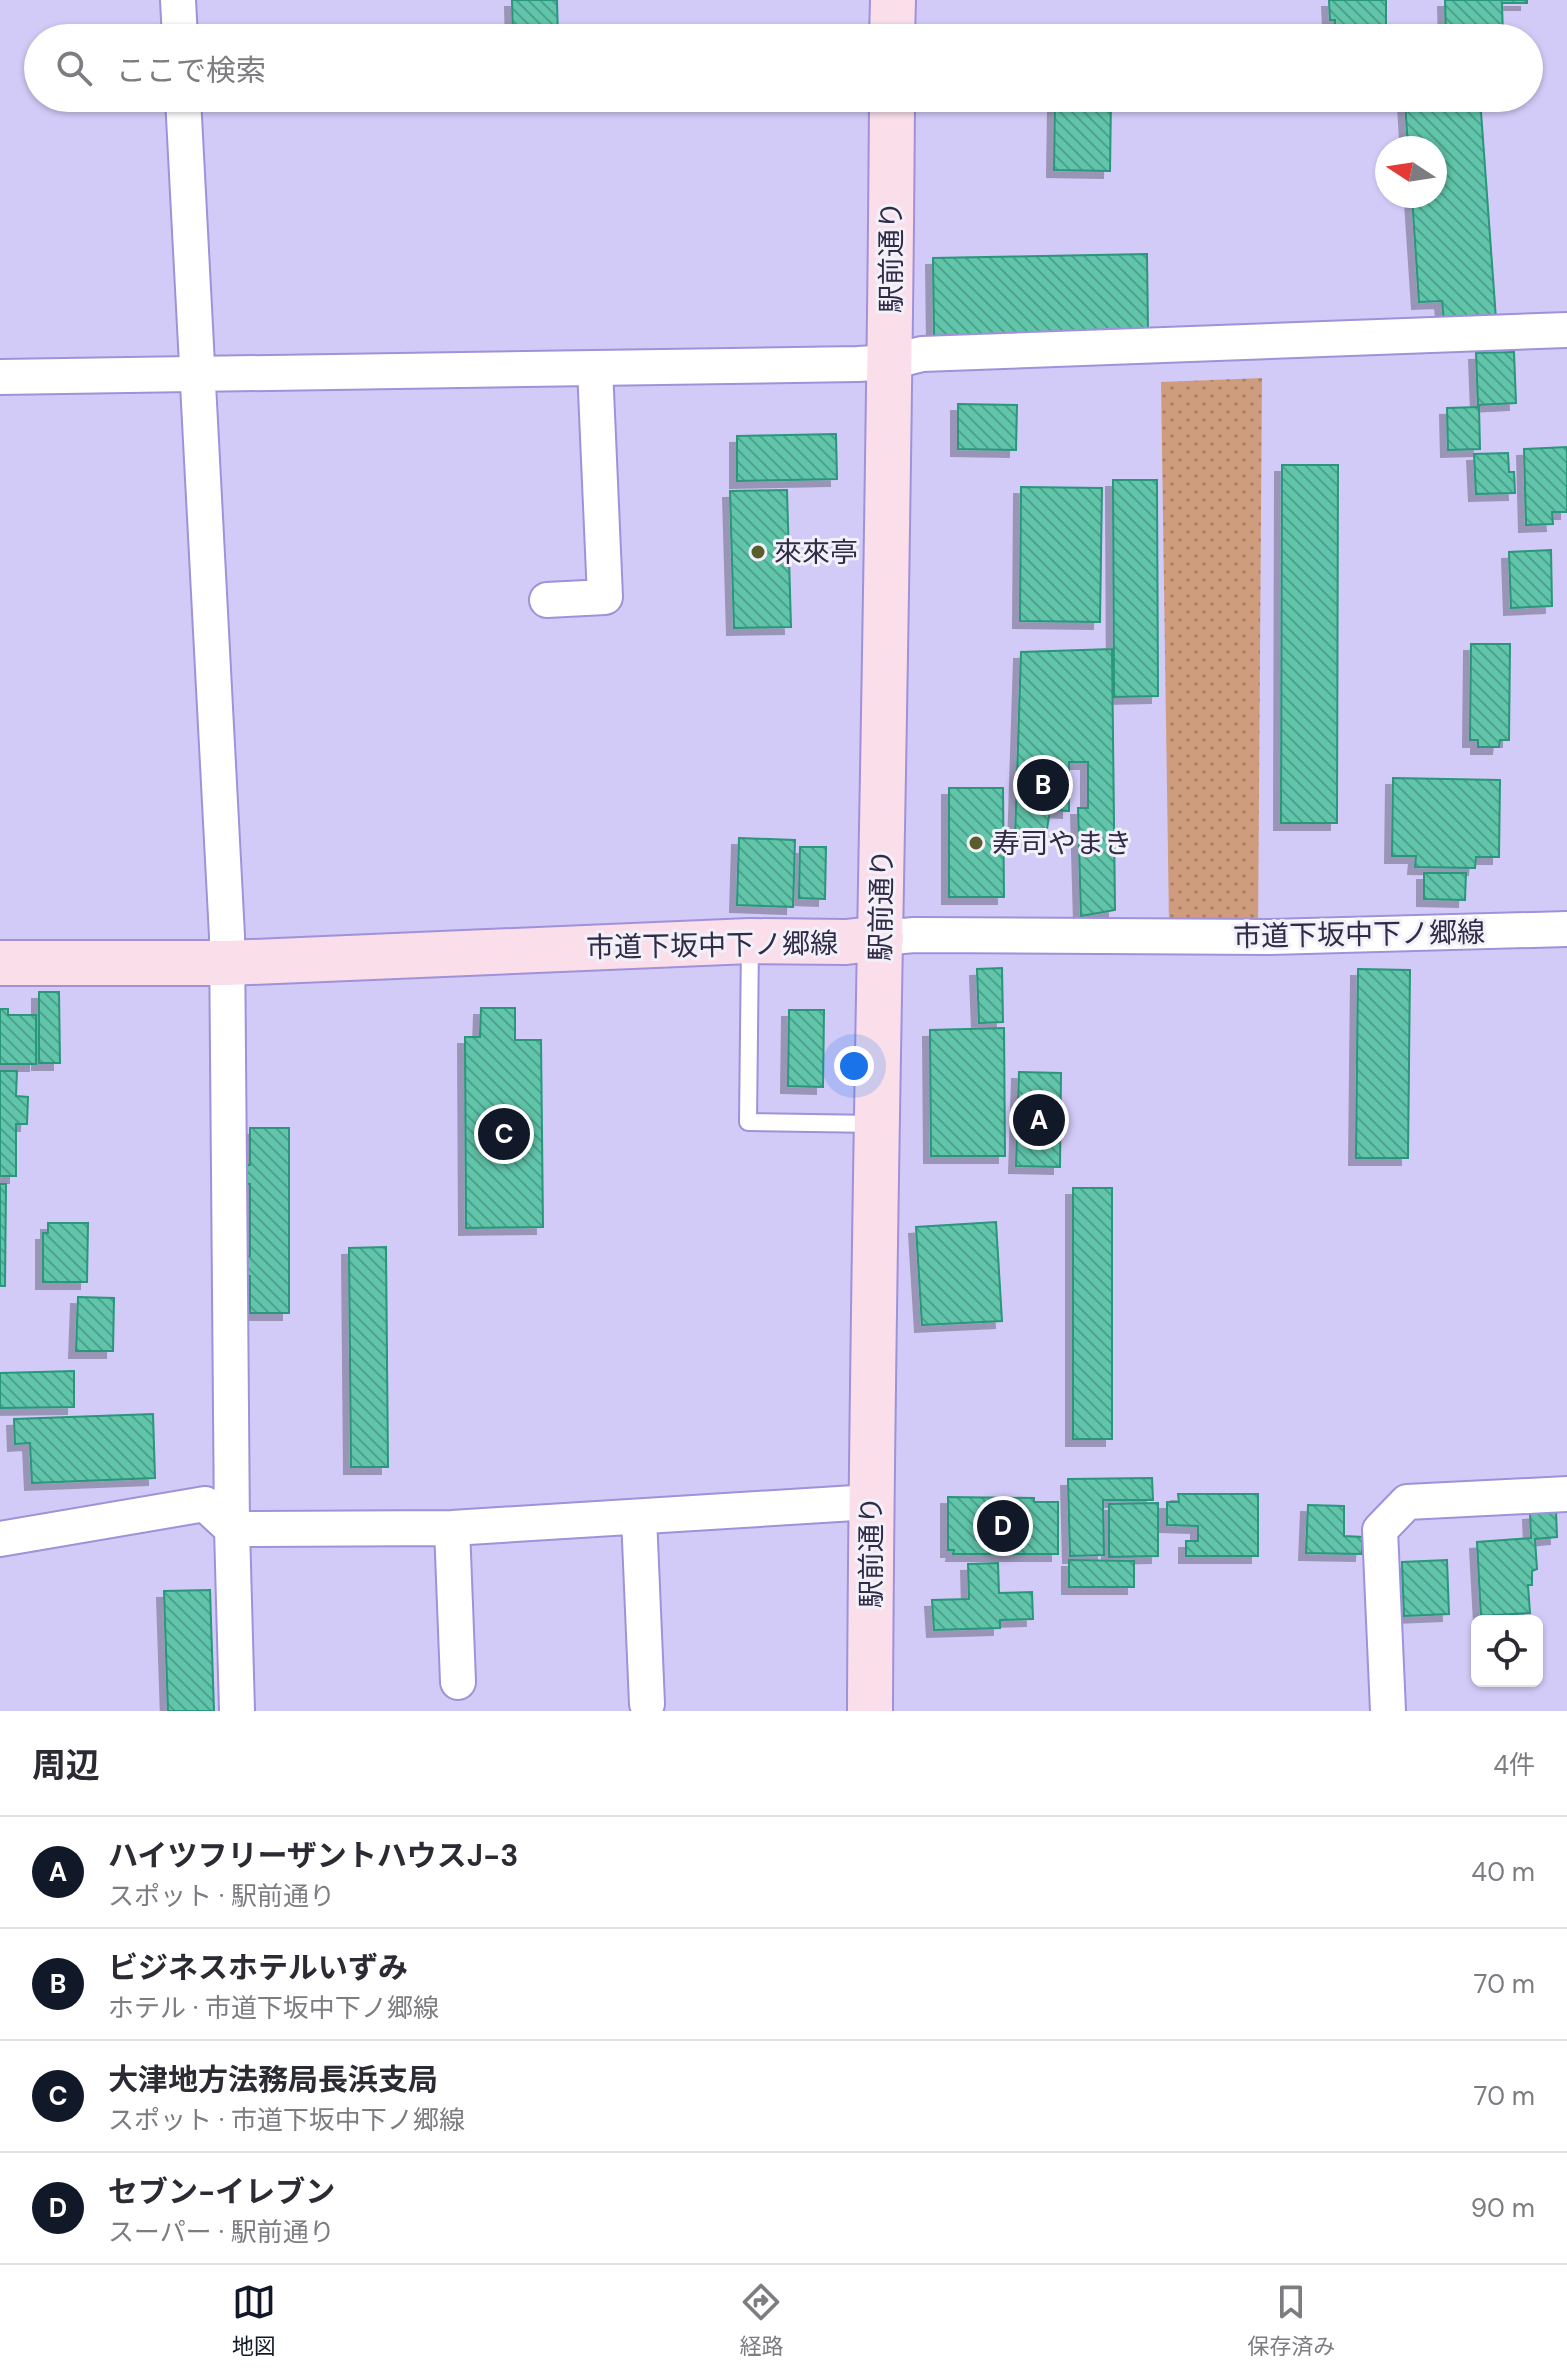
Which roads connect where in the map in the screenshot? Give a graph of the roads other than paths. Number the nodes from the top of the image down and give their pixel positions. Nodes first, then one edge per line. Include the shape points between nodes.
1 (178, 0) edge
2 (893, 0) edge
3 (179, 24) edge
4 (892, 24) edge
5 (184, 112) edge
6 (892, 112) edge
7 (1567, 330) edge
8 (890, 362) junction
9 (595, 368) junction
10 (197, 373) junction
11 (0, 377) edge
12 (547, 600) dead end
13 (1567, 929) edge
14 (881, 938) junction
15 (750, 941) junction
16 (0, 963) edge
17 (228, 963) junction
18 (879, 1124) junction
19 (1567, 1494) edge
20 (871, 1502) junction
21 (639, 1517) junction
22 (452, 1528) junction
23 (232, 1529) junction
24 (0, 1539) edge
25 (458, 1682) dead end
26 (647, 1704) dead end
27 (237, 1711) edge
28 (870, 1711) edge
29 (1388, 1711) edge

1 - 3 street
2 - 4 main road
5 - 10 street
6 - 8 main road, 駅前通り
7 - 8 street via 922,354
8 - 9 street
8 - 14 main road, 駅前通り
9 - 10 street
9 - 12 street via 605,597
10 - 11 street
10 - 17 street
13 - 14 street, 市道下坂中下ノ郷線 via 1269,937
14 - 15 main road, 市道下坂中下ノ郷線
14 - 18 main road, 駅前通り
15 - 17 main road, 市道下坂中下ノ郷線
15 - 18 lane via 748,1122
16 - 17 main road, 市道下坂中下ノ郷線
17 - 23 street
18 - 20 main road, 駅前通り
19 - 29 street via 1407,1502 1380,1530
20 - 21 street
20 - 28 main road, 駅前通り
21 - 22 street
21 - 26 street
22 - 23 street
22 - 25 street
23 - 24 street via 205,1504
23 - 27 street

